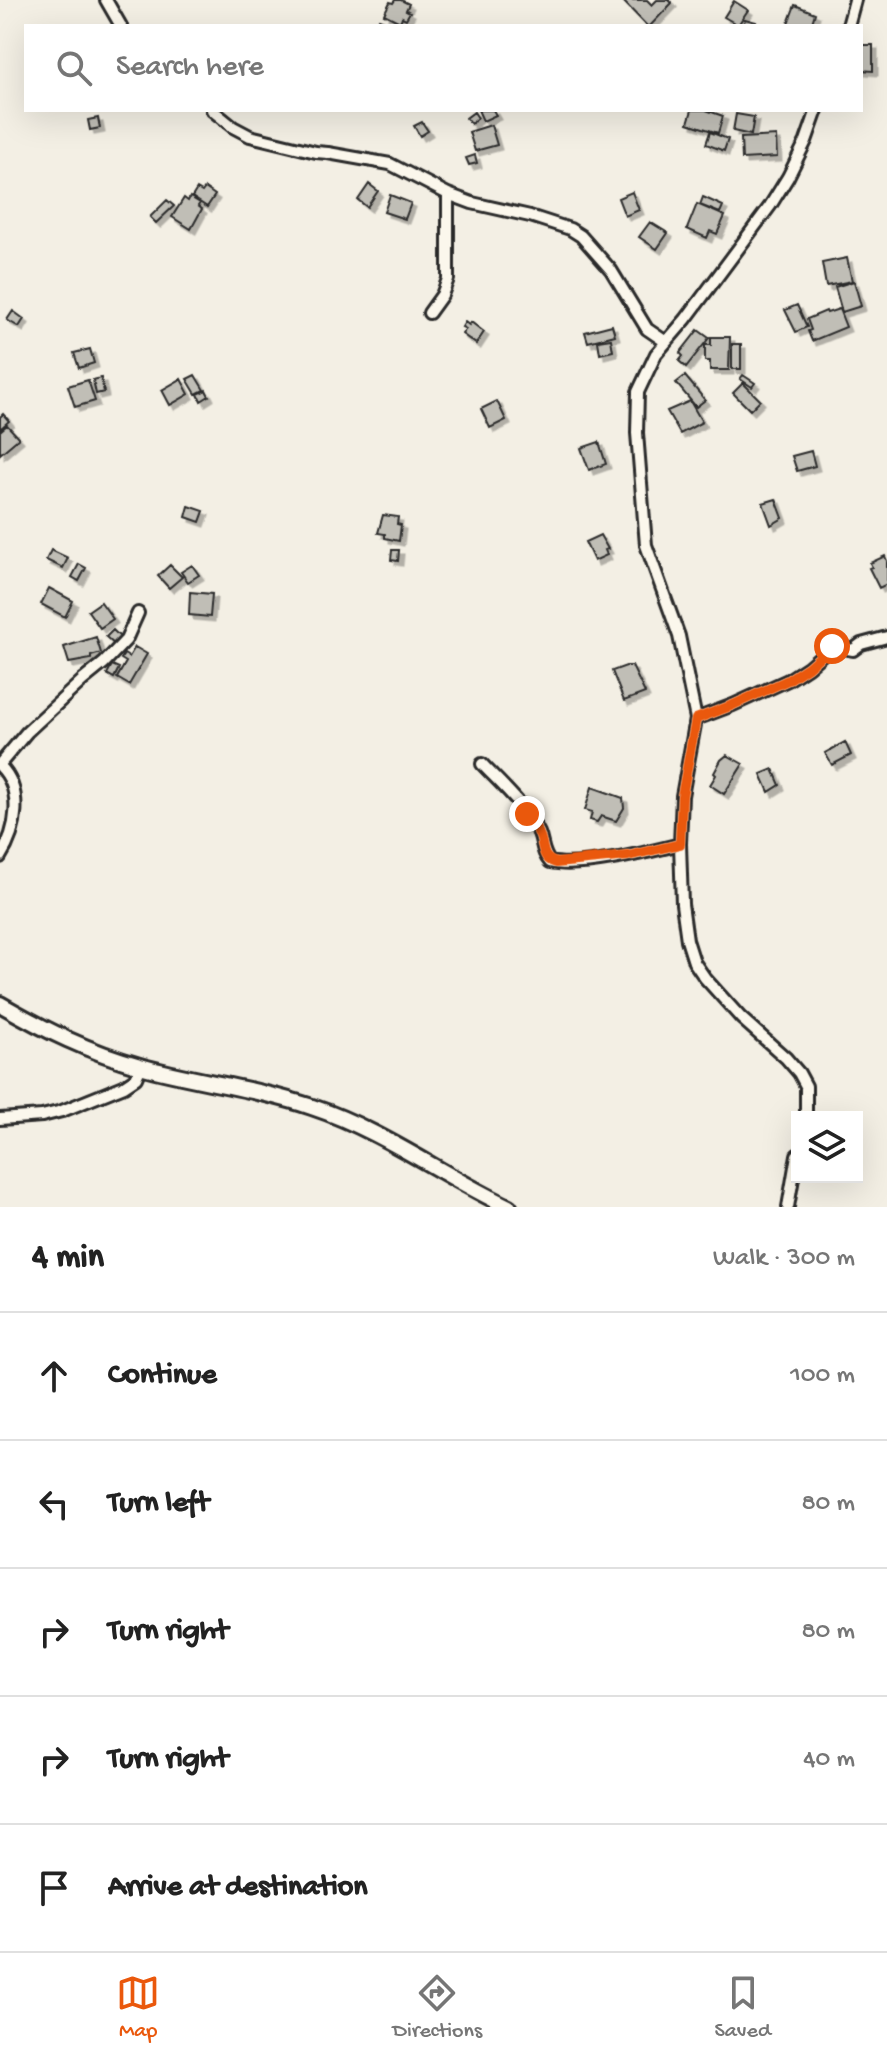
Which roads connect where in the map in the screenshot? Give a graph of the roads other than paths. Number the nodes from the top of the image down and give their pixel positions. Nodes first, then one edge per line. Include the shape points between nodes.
1 (106, 0) edge
2 (855, 0) edge
3 (120, 24) edge
4 (849, 24) edge
5 (214, 112) edge
6 (816, 112) edge
7 (448, 194) junction
8 (429, 313) dead end
9 (666, 342) junction
10 (138, 613) dead end
11 (887, 637) edge
12 (696, 719) junction
13 (482, 764) dead end
14 (0, 765) edge
15 (680, 844) junction
16 (0, 857) edge
17 (0, 1004) edge
18 (141, 1066) junction
19 (806, 1111) edge
20 (0, 1119) edge
21 (792, 1183) edge
22 (509, 1207) edge
23 (788, 1207) edge

1 - 3 street
2 - 4 street
5 - 7 street via 250,136 390,164
6 - 9 street via 770,206
7 - 8 street via 448,279
7 - 9 street via 555,223 581,236 611,270 647,329
9 - 12 street via 638,392 642,502 646,545 679,636
10 - 14 street via 126,640 27,732
11 - 12 street via 853,650 832,646 788,680
12 - 15 street via 682,796
13 - 15 street via 527,814 550,862 628,856
14 - 16 street via 15,791 13,831
15 - 19 street via 682,904 694,962 741,1018 799,1073 806,1086
17 - 18 street via 84,1048
18 - 20 street via 124,1086 62,1111
18 - 22 street via 314,1108
21 - 23 street

